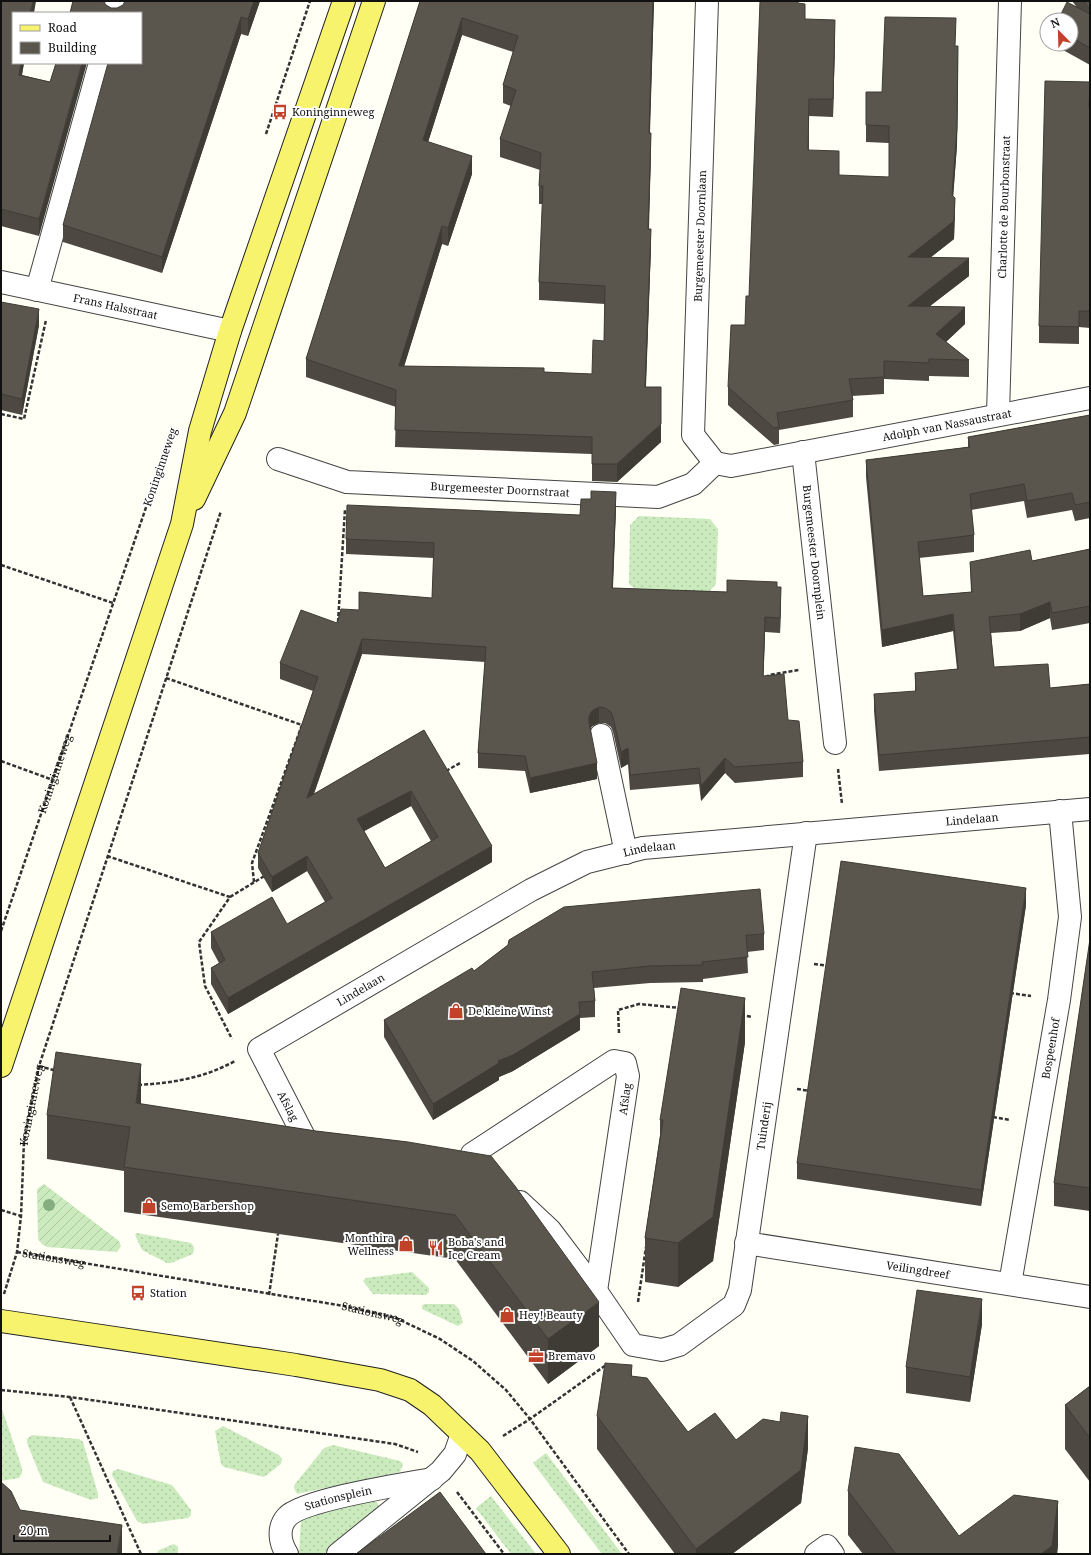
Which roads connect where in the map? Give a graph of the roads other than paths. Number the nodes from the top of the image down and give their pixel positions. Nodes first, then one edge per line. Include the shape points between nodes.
1 (117, 1) edge
2 (344, 1) edge
3 (374, 1) edge
4 (707, 1) edge
5 (1010, 1) edge
6 (114, 12) edge
7 (100, 64) edge
8 (1, 282) edge
9 (44, 291) junction
10 (230, 331) junction
11 (1090, 398) edge
12 (998, 414) junction
13 (804, 452) junction
14 (278, 459) dead end
15 (715, 463) junction
16 (182, 524) junction
17 (601, 735) dead end
18 (835, 743) road end
19 (1090, 809) edge
20 (1060, 811) junction
21 (806, 833) junction
22 (626, 852) junction
23 (250, 1053) joint
24 (1, 1066) edge
25 (297, 1160) edge
26 (489, 1170) edge
27 (505, 1187) edge
28 (746, 1243) junction
29 (1010, 1284) junction
30 (596, 1291) junction
31 (1090, 1297) edge
32 (1, 1321) edge
33 (462, 1434) junction
34 (440, 1476) junction
35 (287, 1554) edge
36 (338, 1554) edge
37 (559, 1554) edge
38 (816, 1554) edge
39 (833, 1554) edge

1 - 6 street
2 - 10 main road
3 - 16 main road via 235,413
4 - 15 street, Burgemeester Doornlaan via 693,434
5 - 12 street, Charlotte de Bourbonstraat
7 - 9 street
8 - 9 street, Frans Halsstraat
9 - 10 street, Frans Halsstraat
10 - 16 main road via 200,431
11 - 12 street, Adolph van Nassaustraat
12 - 13 street, Adolph van Nassaustraat
13 - 15 street via 731,466
13 - 18 street, Burgemeester Doornplein
14 - 15 street, Burgemeester Doornstraat via 347,482 658,497 693,484
16 - 24 main road
17 - 22 street
19 - 20 street, Lindelaan
20 - 21 street, Lindelaan
20 - 29 street, Bospeenhof via 1070,916 1059,1000
21 - 22 street, Lindelaan via 643,848
21 - 28 street, Tuinderij
22 - 23 street, Lindelaan via 587,862 531,890
23 - 25 street, Afslag via 326,1164
26 - 30 street, Afslag via 462,1159 614,1061 625,1063 628,1076
27 - 30 street via 550,1230
28 - 29 street, Veilingdreef
28 - 30 street, Tuinderij via 740,1290 734,1305 678,1345 662,1350 633,1345
29 - 31 street, Veilingdreef
32 - 33 main road via 380,1380 410,1390 432,1405
33 - 34 street via 455,1454
33 - 37 main road via 495,1469
34 - 35 street, Stationsplein via 335,1498 298,1510 287,1516 281,1525 280,1535
34 - 36 street
38 - 39 street via 827,1546

